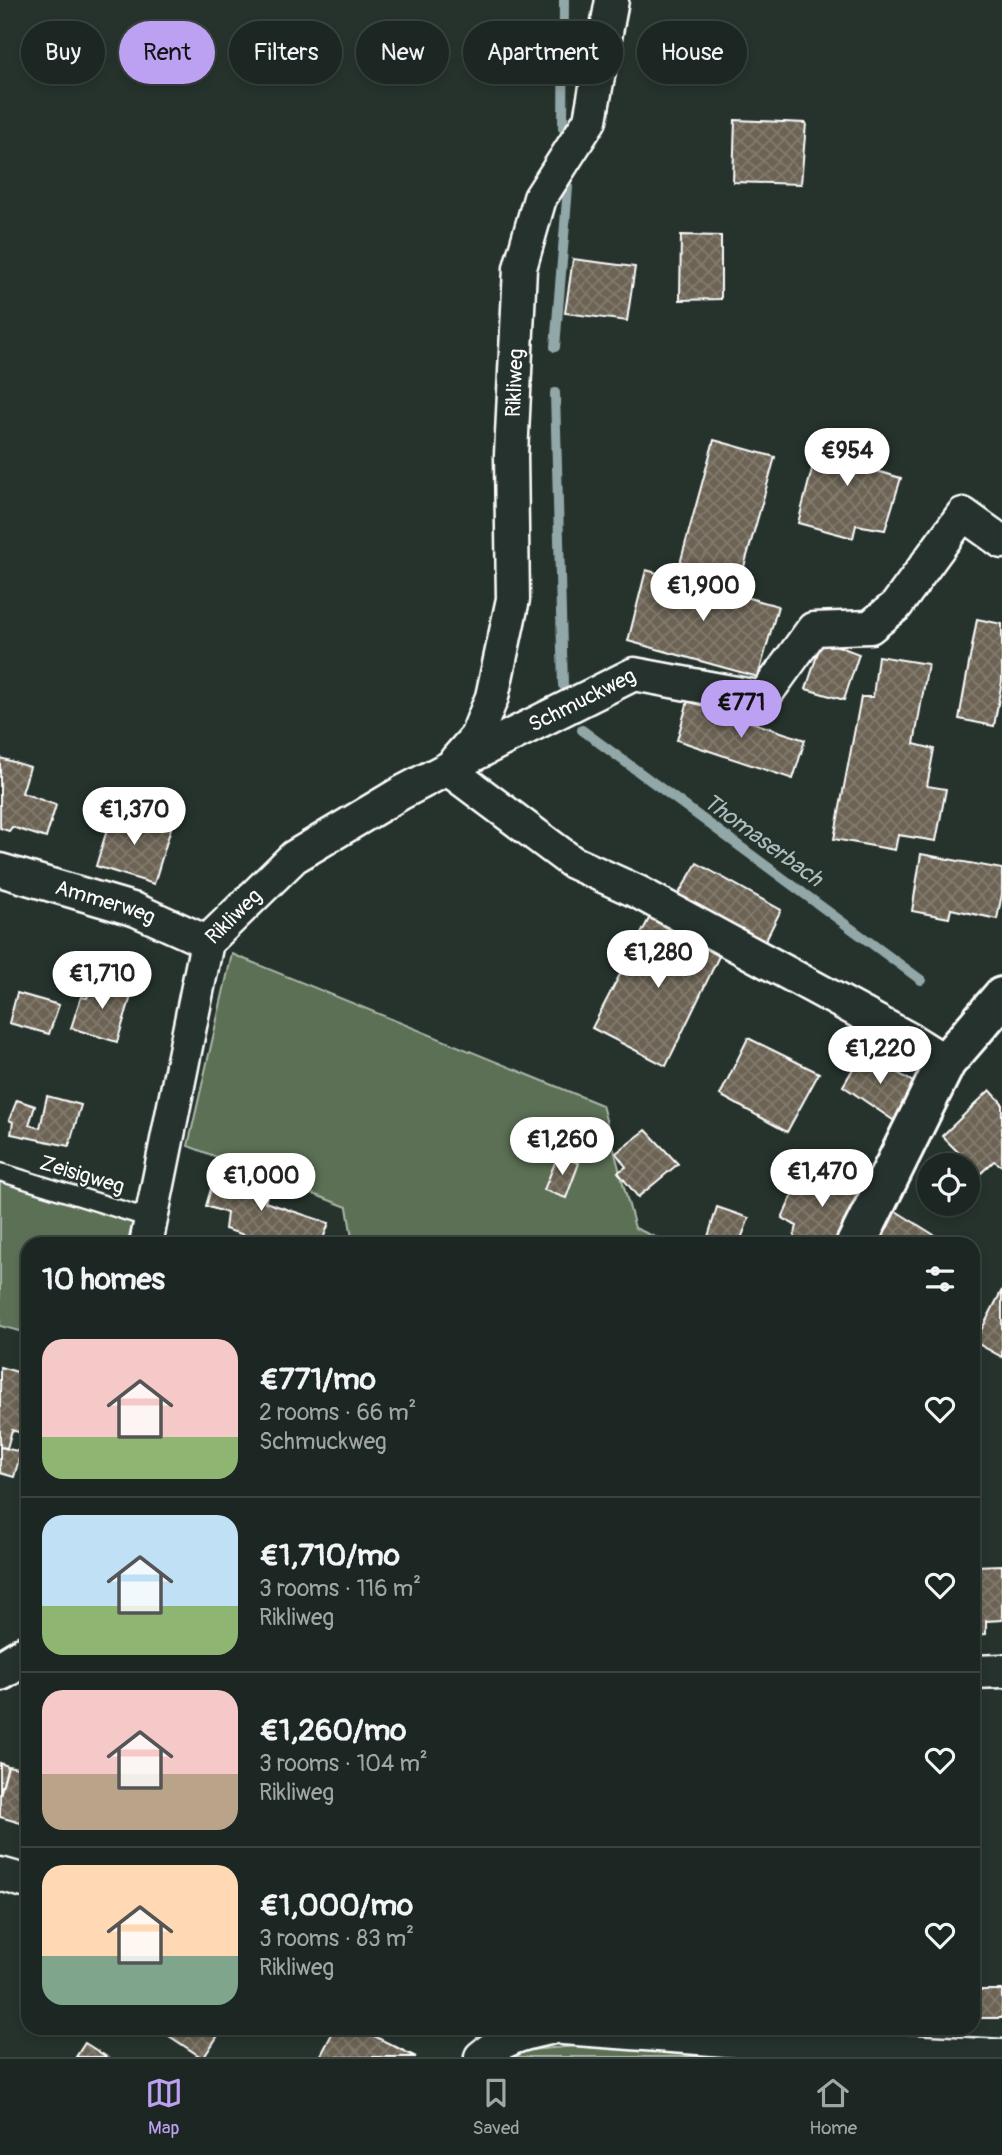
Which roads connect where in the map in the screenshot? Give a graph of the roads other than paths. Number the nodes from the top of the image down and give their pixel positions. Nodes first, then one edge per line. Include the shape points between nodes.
1 (612, 0) edge
2 (1002, 542) edge
3 (449, 770) junction
4 (0, 870) edge
5 (207, 942) junction
6 (1002, 997) edge
7 (946, 1062) junction
8 (0, 1172) edge
9 (148, 1232) edge
10 (859, 1237) edge
11 (21, 1658) edge
12 (0, 1671) edge
13 (1002, 1671) edge
14 (980, 1672) edge
15 (0, 1874) edge
16 (21, 1880) edge
17 (516, 2035) edge
18 (658, 2035) edge
19 (487, 2043) edge
20 (1002, 2056) edge

1 - 3 street, Rikliweg via 590,120 540,198 520,268 510,455 513,599 492,697 476,737
2 - 3 street, Schmuckweg via 964,514 896,606 870,627 813,629 763,698 634,674
3 - 5 street, Rikliweg via 294,857
3 - 7 street via 572,862 638,892
4 - 5 street, Ammerweg via 136,910
5 - 9 street, Rikliweg
6 - 7 main road
7 - 10 main road
8 - 9 lane, Zeisigweg
11 - 12 main road
13 - 14 street
15 - 16 street
17 - 19 street
18 - 20 street

